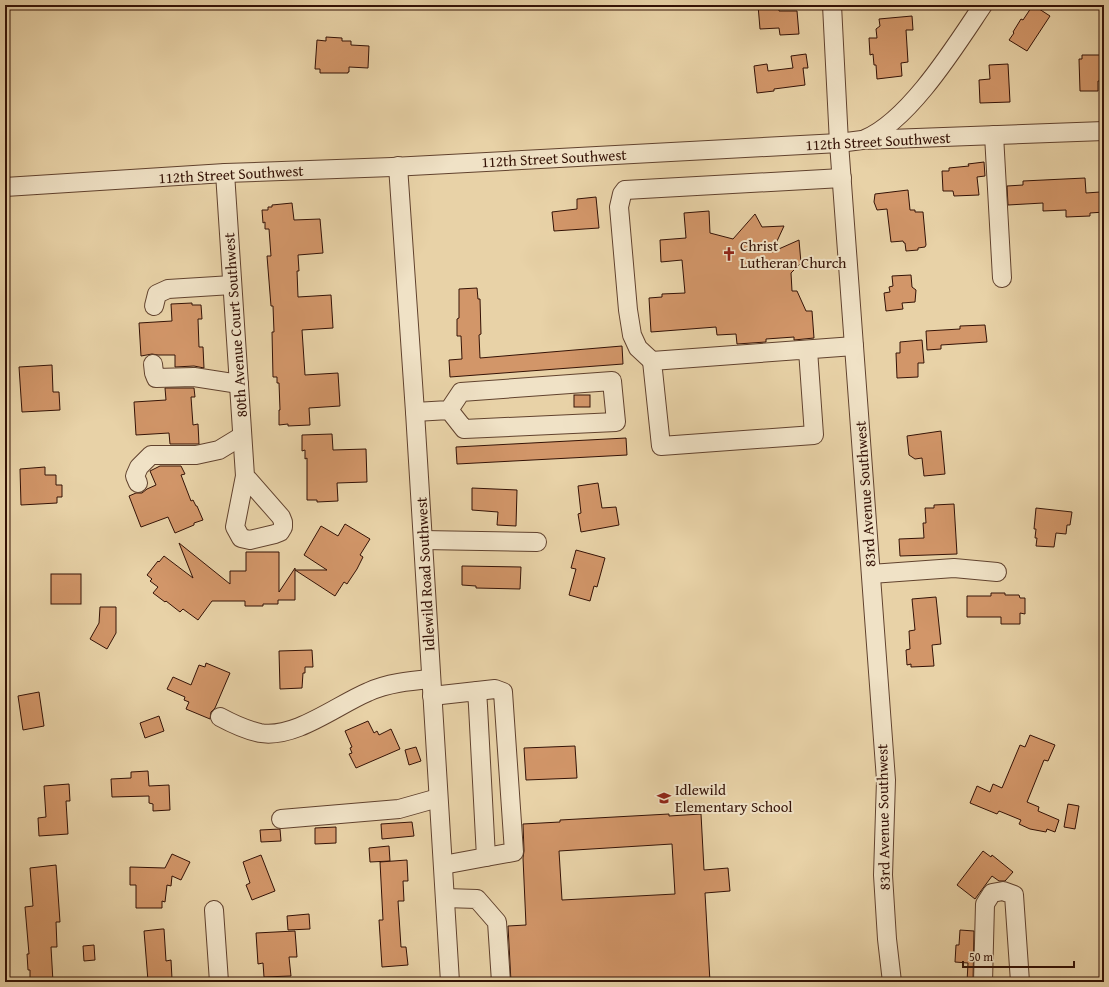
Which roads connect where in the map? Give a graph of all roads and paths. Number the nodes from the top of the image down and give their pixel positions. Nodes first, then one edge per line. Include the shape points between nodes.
1 (832, 5) edge
2 (983, 5) edge
3 (1104, 131) edge
4 (994, 135) junction
5 (862, 140) junction
6 (839, 143) junction
7 (398, 166) junction
8 (225, 173) junction
9 (842, 178) junction
10 (5, 187) edge
11 (1002, 278) dead end
12 (232, 285) junction
13 (154, 306) dead end
14 (854, 346) junction
15 (808, 350) junction
16 (652, 361) junction
17 (153, 364) dead end
18 (239, 384) junction
19 (449, 410) junction
20 (415, 412) junction
21 (242, 436) junction
22 (245, 476) dead end
23 (138, 483) dead end
24 (423, 540) junction
25 (537, 542) dead end
26 (997, 572) dead end
27 (871, 574) junction
28 (431, 687) junction
29 (476, 691) junction
30 (220, 717) dead end
31 (438, 798) junction
32 (281, 819) dead end
33 (486, 857) junction
34 (443, 865) junction
35 (445, 898) junction
36 (214, 910) dead end
37 (219, 982) edge
38 (450, 982) edge
39 (501, 982) edge
40 (892, 982) edge
41 (983, 982) edge
42 (1020, 982) edge

1 - 6 street, 83rd Avenue Southwest
2 - 5 street via 955,48 920,93 883,129
3 - 4 street, 112th Street Southwest
4 - 5 street, 112th Street Southwest
4 - 11 street
5 - 6 street, 112th Street Southwest
6 - 7 street, 112th Street Southwest
6 - 9 street, 83rd Avenue Southwest
7 - 8 street, 112th Street Southwest
7 - 20 street, Idlewild Road Southwest
8 - 10 street, 112th Street Southwest
8 - 12 street, 80th Avenue Court Southwest
9 - 14 street, 83rd Avenue Southwest
9 - 16 street via 625,190 619,207 628,310 632,335 638,348
12 - 13 street via 168,289 157,294
12 - 18 street, 80th Avenue Court Southwest
14 - 15 street
14 - 27 street, 83rd Avenue Southwest
15 - 16 street
15 - 16 street via 814,435 661,446
17 - 18 street via 156,378 194,377
18 - 21 street, 80th Avenue Court Southwest
19 - 19 street via 464,430 616,422 612,381 461,392
19 - 20 street
20 - 24 street, Idlewild Road Southwest
21 - 22 street, 80th Avenue Court Southwest
21 - 23 street via 218,450 196,455 151,455 139,467 135,476
24 - 25 street
24 - 28 street, Idlewild Road Southwest
26 - 27 street via 954,568
27 - 40 street, 83rd Avenue Southwest via 886,780 883,875
28 - 29 street
28 - 30 street via 399,682 369,691 293,730 277,733 261,733 242,728
28 - 31 street, Idlewild Road Southwest
29 - 33 street
29 - 33 street via 495,689 503,692 514,852
31 - 32 street via 399,809
31 - 34 street, Idlewild Road Southwest
33 - 34 street
34 - 35 street, Idlewild Road Southwest
35 - 38 street, Idlewild Road Southwest
35 - 39 street via 478,899 497,922
36 - 37 street
41 - 42 street via 984,904 992,893 1003,891 1014,895

